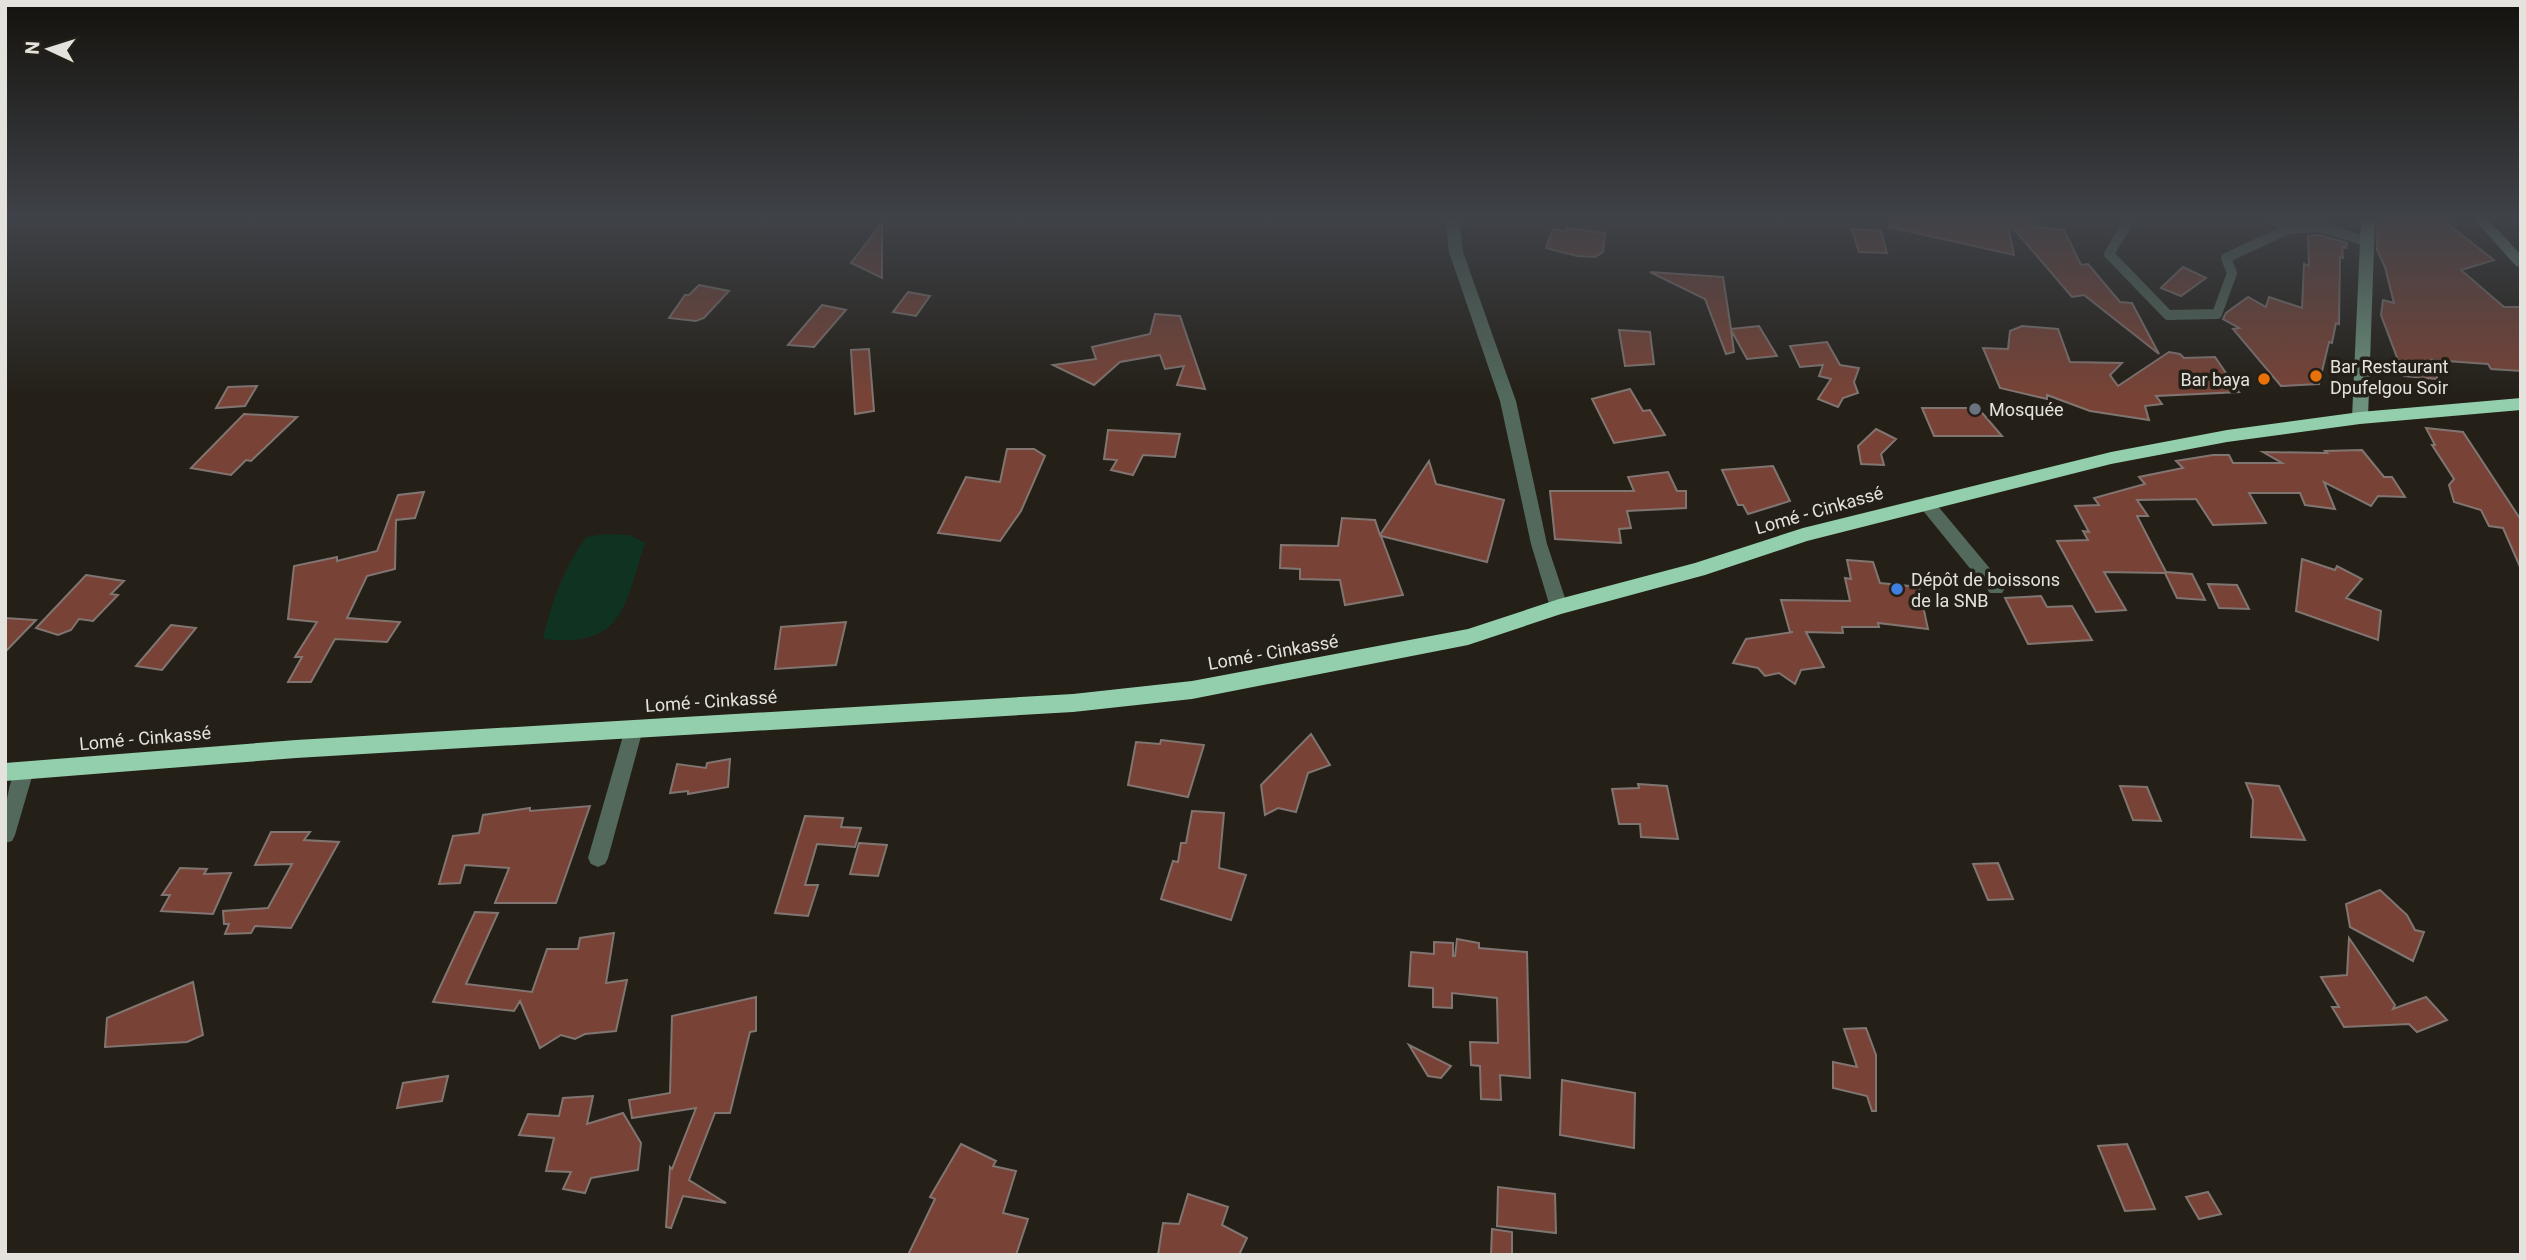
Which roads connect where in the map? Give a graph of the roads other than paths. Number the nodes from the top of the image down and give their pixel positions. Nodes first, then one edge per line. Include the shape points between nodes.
1 (1465, 278) edge
2 (2132, 278) edge
3 (2230, 278) edge
4 (2365, 278) edge
5 (2521, 404) edge
6 (2360, 418) junction
7 (1926, 503) junction
8 (1996, 588) dead end
9 (1559, 607) junction
10 (634, 729) junction
11 (15, 771) edge
12 (5, 835) edge
13 (598, 858) dead end

1 - 9 street via 1508,401 1539,544
2 - 3 lane via 2168,314 2217,314
4 - 6 main road
5 - 6 highway, Lomé - Cinkassé
6 - 7 highway, Lomé - Cinkassé via 2111,458
7 - 8 street
7 - 9 highway, Lomé - Cinkassé
9 - 10 highway, Lomé - Cinkassé via 1468,637 1192,690 1061,704
10 - 11 highway, Lomé - Cinkassé via 296,748
10 - 13 street
11 - 12 street

